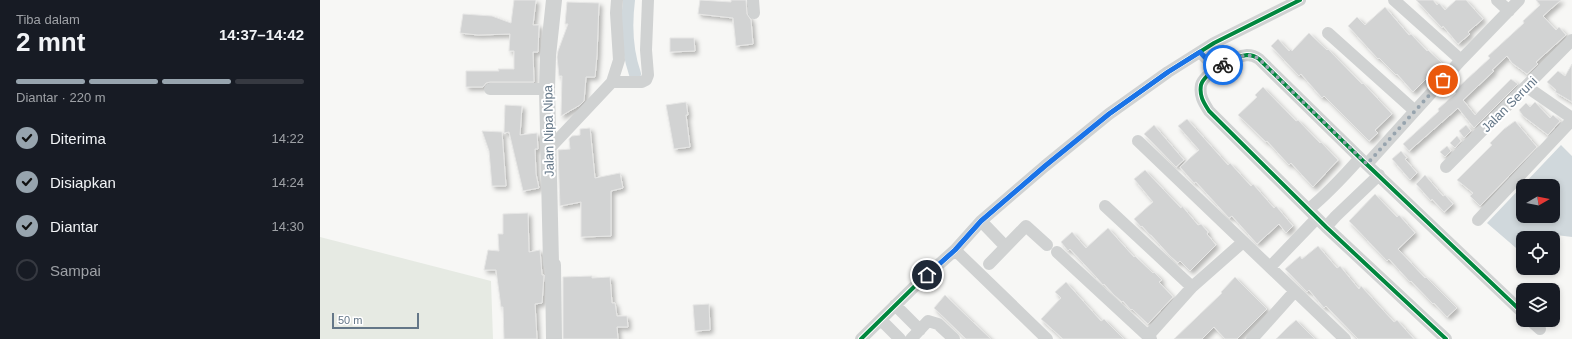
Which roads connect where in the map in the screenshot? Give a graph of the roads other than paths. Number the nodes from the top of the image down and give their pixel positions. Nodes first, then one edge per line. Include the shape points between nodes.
1 (554, 0) edge
2 (617, 0) edge
3 (648, 0) edge
4 (753, 0) edge
5 (1300, 0) edge
6 (1394, 0) edge
7 (1497, 0) edge
8 (1519, 0) edge
9 (1509, 10) junction
10 (754, 13) dead end
11 (1328, 34) dead end
12 (1570, 45) edge
13 (1200, 52) junction
14 (1461, 60) junction
15 (1216, 69) junction
16 (612, 82) junction
17 (1526, 87) junction
18 (490, 89) dead end
19 (547, 89) junction
20 (1415, 111) junction
21 (1572, 119) edge
22 (1138, 141) dead end
23 (549, 149) junction
24 (1364, 161) junction
25 (1446, 167) dead end
26 (1379, 175) junction
27 (1105, 206) dead end
28 (1308, 209) junction
29 (1317, 218) junction
30 (1478, 220) dead end
31 (981, 221) junction
32 (1326, 227) junction
33 (1243, 242) junction
34 (1005, 246) junction
35 (955, 250) junction
36 (989, 264) dead end
37 (1270, 267) junction
38 (1192, 287) junction
39 (1295, 291) junction
40 (895, 305) junction
41 (1516, 306) edge
42 (881, 320) junction
43 (916, 335) edge
44 (1150, 337) edge
45 (554, 339) edge
46 (861, 339) edge
47 (900, 339) edge
48 (954, 339) edge
49 (1047, 339) edge
50 (1252, 339) edge
51 (1345, 339) edge
52 (1446, 339) edge

1 - 19 street, Jalan Nipa Nipa
2 - 16 street via 618,60
3 - 16 street via 646,80
4 - 10 street
5 - 13 street
6 - 14 street
7 - 9 street
8 - 9 street
9 - 14 street
11 - 20 street
12 - 17 street, Jalan Seruni
13 - 15 street
13 - 31 street via 1109,114
14 - 20 street
15 - 24 street via 1243,56 1249,55 1259,59
15 - 28 street via 1201,83 1202,100 1209,111
16 - 23 street
17 - 21 street
17 - 25 street, Jalan Seruni
18 - 19 street
19 - 23 street, Jalan Nipa Nipa
20 - 24 street
21 - 30 street
22 - 33 street
23 - 45 street, Jalan Nipa Nipa
24 - 26 street
24 - 28 street
26 - 32 street
26 - 41 street
27 - 38 street
28 - 29 street
29 - 32 street
29 - 37 street
31 - 34 street
31 - 35 street
32 - 52 street
33 - 37 street
33 - 38 street
34 - 36 street
34 - 44 street via 1026,226
35 - 40 street
35 - 49 street
37 - 39 street
38 - 44 street
39 - 50 street
39 - 51 street
40 - 42 street
40 - 43 street
42 - 46 street
42 - 47 street
43 - 48 street via 928,321 938,324

